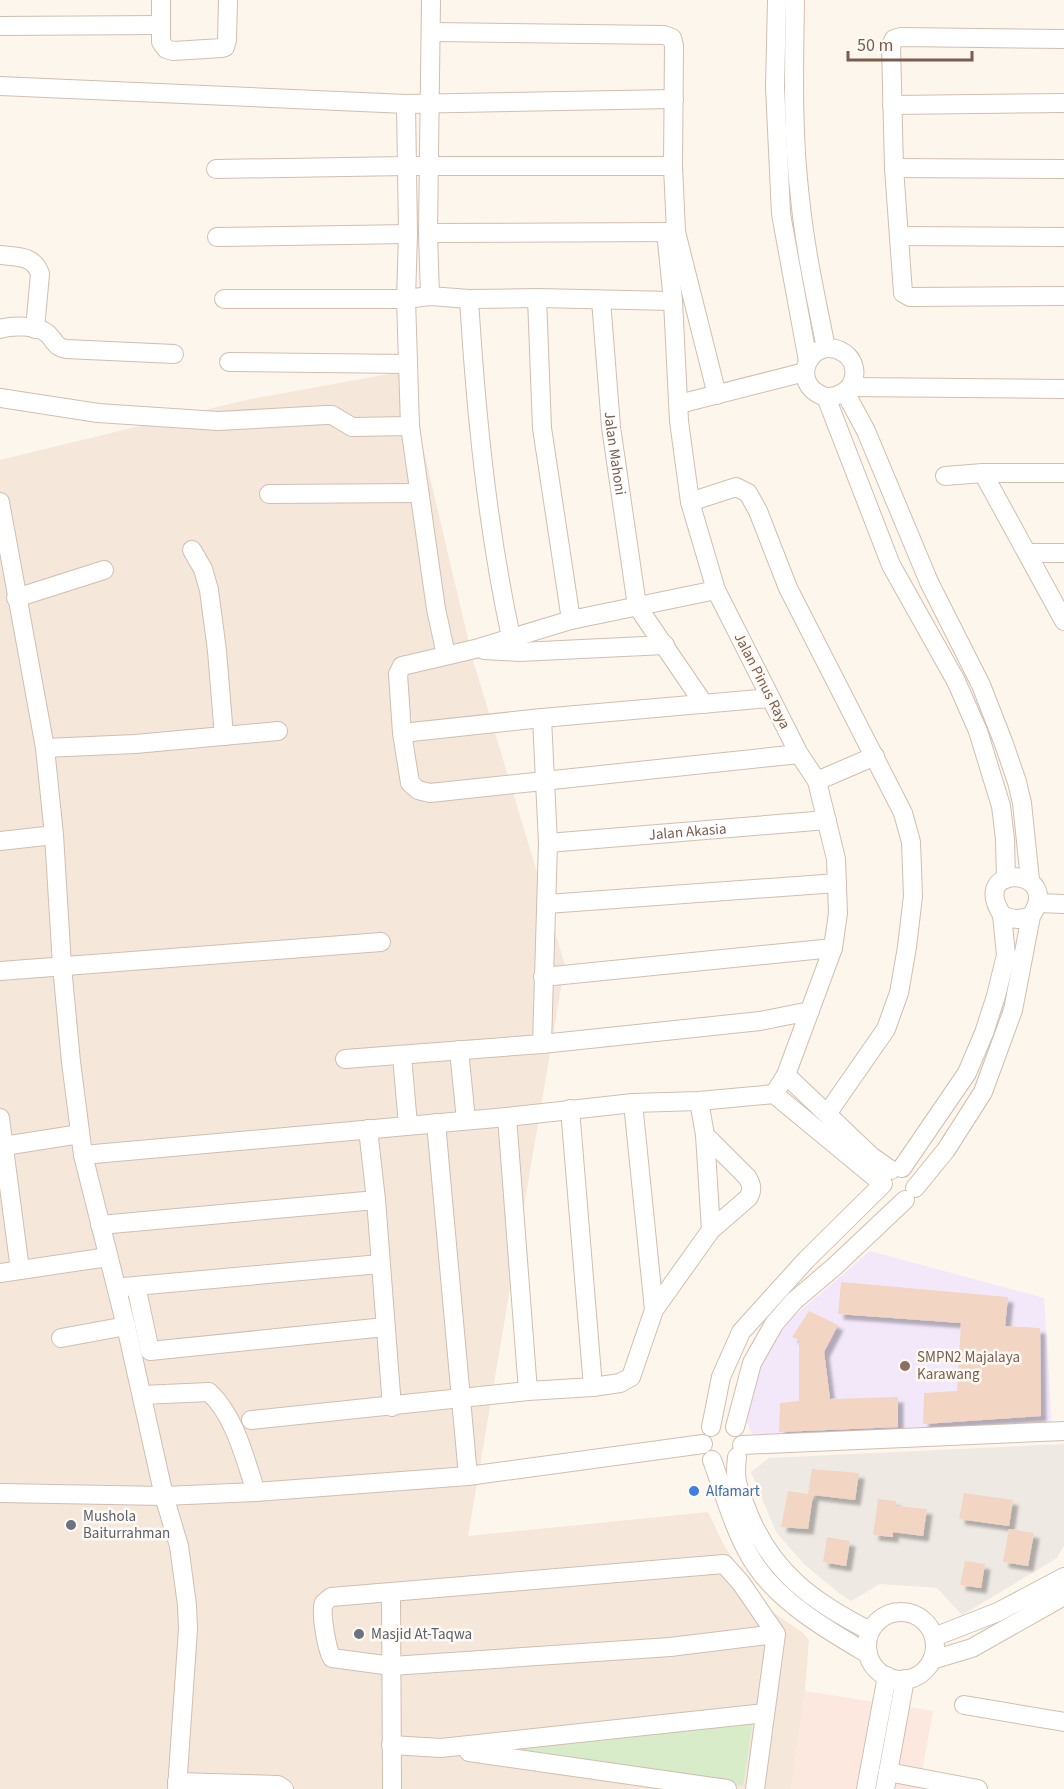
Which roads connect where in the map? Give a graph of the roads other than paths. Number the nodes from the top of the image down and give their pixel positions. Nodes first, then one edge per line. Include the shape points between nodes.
1 (161, 0) edge
2 (228, 0) edge
3 (431, 0) edge
4 (777, 0) edge
5 (795, 0) edge
6 (786, 20) junction
7 (160, 25) junction
8 (0, 26) edge
9 (432, 32) junction
10 (1064, 39) edge
11 (0, 86) edge
12 (774, 87) junction
13 (794, 89) junction
14 (674, 99) junction
15 (1064, 103) edge
16 (406, 104) junction
17 (429, 104) junction
18 (892, 105) junction
19 (796, 144) junction
20 (777, 145) junction
21 (406, 166) junction
22 (673, 166) junction
23 (430, 167) junction
24 (894, 168) junction
25 (1064, 169) edge
26 (216, 170) dead end
27 (781, 196) junction
28 (799, 196) junction
29 (671, 232) junction
30 (428, 233) junction
31 (408, 234) junction
32 (899, 236) junction
33 (217, 237) dead end
34 (1064, 237) edge
35 (0, 255) edge
36 (813, 280) junction
37 (793, 285) junction
38 (430, 296) junction
39 (1064, 296) edge
40 (537, 298) junction
41 (406, 299) junction
42 (469, 299) junction
43 (224, 300) dead end
44 (601, 300) junction
45 (674, 301) junction
46 (0, 329) edge
47 (35, 329) junction
48 (826, 348) junction
49 (174, 354) dead end
50 (229, 362) dead end
51 (407, 364) junction
52 (806, 367) junction
53 (848, 389) junction
54 (1064, 389) edge
55 (717, 395) junction
56 (826, 397) junction
57 (0, 398) edge
58 (679, 404) junction
59 (410, 426) junction
60 (983, 473) junction
61 (1064, 473) edge
62 (945, 476) dead end
63 (269, 494) dead end
64 (419, 494) junction
65 (0, 502) edge
66 (690, 502) junction
67 (192, 550) dead end
68 (1028, 553) junction
69 (1064, 553) edge
70 (104, 570) dead end
71 (716, 590) junction
72 (16, 598) junction
73 (637, 606) junction
74 (571, 620) junction
75 (1064, 620) edge
76 (511, 637) junction
77 (665, 645) junction
78 (475, 649) junction
79 (447, 655) junction
80 (770, 698) junction
81 (704, 704) junction
82 (542, 718) junction
83 (996, 723) junction
84 (279, 731) dead end
85 (978, 731) junction
86 (402, 733) junction
87 (224, 736) junction
88 (45, 748) junction
89 (799, 754) junction
90 (874, 756) junction
91 (546, 781) junction
92 (817, 781) junction
93 (827, 820) junction
94 (54, 835) junction
95 (0, 841) edge
96 (548, 843) junction
97 (1006, 879) junction
98 (837, 883) junction
99 (1064, 895) edge
100 (1034, 898) junction
101 (548, 904) junction
102 (1064, 904) edge
103 (1002, 915) junction
104 (381, 942) dead end
105 (833, 948) junction
106 (62, 966) junction
107 (0, 971) edge
108 (543, 977) junction
109 (810, 1011) junction
110 (542, 1044) junction
111 (459, 1050) junction
112 (402, 1056) junction
113 (345, 1059) dead end
114 (786, 1075) junction
115 (774, 1094) junction
116 (699, 1101) junction
117 (633, 1103) junction
118 (570, 1109) junction
119 (827, 1114) junction
120 (507, 1117) junction
121 (0, 1118) edge
122 (466, 1120) junction
123 (436, 1124) junction
124 (408, 1125) junction
125 (368, 1129) junction
126 (80, 1134) junction
127 (705, 1135) junction
128 (4, 1146) junction
129 (83, 1155) junction
130 (892, 1174) junction
131 (910, 1194) junction
132 (5, 1197) edge
133 (376, 1200) junction
134 (100, 1225) junction
135 (711, 1230) junction
136 (108, 1257) junction
137 (380, 1264) junction
138 (20, 1270) junction
139 (0, 1273) edge
140 (136, 1286) junction
141 (116, 1288) junction
142 (654, 1310) junction
143 (126, 1326) junction
144 (385, 1327) junction
145 (61, 1338) dead end
146 (593, 1387) junction
147 (528, 1391) junction
148 (142, 1395) junction
149 (461, 1398) junction
150 (392, 1407) junction
151 (251, 1420) dead end
152 (735, 1427) junction
153 (1064, 1431) edge
154 (709, 1444) junction
155 (739, 1451) junction
156 (468, 1476) junction
157 (256, 1492) junction
158 (0, 1493) edge
159 (164, 1496) junction
160 (1064, 1577) edge
161 (391, 1593) junction
162 (1064, 1596) edge
163 (870, 1631) junction
164 (777, 1634) junction
165 (934, 1636) junction
166 (868, 1654) junction
167 (932, 1660) junction
168 (392, 1666) junction
169 (896, 1678) junction
170 (964, 1705) dead end
171 (765, 1713) junction
172 (1064, 1722) edge
173 (391, 1745) junction
174 (441, 1748) junction
175 (886, 1781) edge
176 (177, 1786) edge
177 (284, 1789) edge
178 (392, 1789) edge
179 (727, 1789) edge
180 (755, 1789) edge
181 (866, 1789) edge
182 (978, 1789) edge

1 - 7 street
2 - 7 street via 227,40 222,48 166,49 161,42
3 - 9 street
4 - 6 street
5 - 6 street
6 - 12 street
6 - 13 street
7 - 8 street
9 - 14 street via 669,35 674,42
9 - 17 street
10 - 18 street via 896,38 891,45
11 - 16 street
12 - 13 street
12 - 20 street
13 - 19 street
14 - 17 street
14 - 22 street
15 - 18 street
16 - 17 street
16 - 21 street
17 - 23 street
18 - 24 street
19 - 20 street
19 - 28 street
20 - 27 street
21 - 23 street
21 - 26 street
21 - 31 street
22 - 23 street
22 - 29 street
23 - 30 street
24 - 25 street
24 - 32 street
27 - 28 street
27 - 37 street
28 - 36 street
29 - 30 street
29 - 45 street, Jalan Pinus Raya
29 - 55 street
30 - 38 street
31 - 33 street
31 - 41 street
32 - 34 street
32 - 39 street via 901,287 910,297
35 - 47 street via 30,259 38,266
36 - 37 street
36 - 48 street
37 - 52 street
38 - 41 street
38 - 42 street
40 - 42 street
40 - 44 street
40 - 74 street via 542,428
41 - 43 street
41 - 51 street
42 - 76 street via 482,454
44 - 45 street
44 - 73 street, Jalan Mahoni via 611,427
45 - 58 street, Jalan Pinus Raya
46 - 47 street
47 - 49 street via 46,332 55,345 66,349
48 - 52 street via 816,352
48 - 53 street via 847,355 854,365
50 - 51 street
51 - 59 street
52 - 55 street
52 - 56 street via 807,383
53 - 54 street
53 - 56 street
53 - 83 street via 929,582
55 - 58 street
56 - 85 street via 891,565 956,681
57 - 59 street via 98,413 218,421 326,415 352,427
58 - 66 street, Jalan Pinus Raya
59 - 64 street
60 - 61 street
60 - 62 street
60 - 68 street
63 - 64 street
64 - 79 street via 435,609
65 - 72 street
66 - 71 street, Jalan Pinus Raya
66 - 90 street via 736,487 748,493 788,588
67 - 87 street via 209,590
68 - 69 street
68 - 75 street
70 - 72 street
71 - 73 street
71 - 80 street, Jalan Pinus Raya
72 - 88 street
73 - 74 street
73 - 77 street
74 - 76 street
76 - 78 street
77 - 78 street via 520,652
77 - 81 street
78 - 79 street
79 - 86 street via 402,666 398,674
80 - 81 street
80 - 89 street, Jalan Pinus Raya
81 - 82 street
82 - 86 street
82 - 91 street
83 - 85 street
83 - 100 street via 1022,803
84 - 87 street
85 - 97 street via 1001,806
86 - 91 street via 410,783 418,790 430,793
87 - 88 street
88 - 94 street
89 - 91 street
89 - 92 street, Jalan Pinus Raya
90 - 92 street
90 - 119 street via 903,813 910,842 913,896 907,946 886,1029
91 - 96 street
92 - 93 street, Jalan Pinus Raya
93 - 96 street, Jalan Akasia
93 - 98 street, Jalan Pinus Raya
94 - 95 street
94 - 106 street
96 - 101 street
97 - 100 street via 1022,876
97 - 103 street via 999,885 995,900
98 - 101 street
98 - 105 street, Jalan Pinus Raya
99 - 100 street
100 - 102 street
100 - 103 street via 1021,919
100 - 131 street via 1013,1010 982,1092 946,1150
101 - 108 street
103 - 130 street via 1006,956 984,1033 967,1073
104 - 106 street
105 - 108 street
105 - 109 street, Jalan Pinus Raya
106 - 107 street
106 - 126 street
108 - 110 street
109 - 110 street via 760,1021
109 - 114 street, Jalan Pinus Raya
110 - 111 street
111 - 112 street
111 - 122 street
112 - 113 street
112 - 124 street
114 - 115 street, Jalan Pinus Raya
114 - 119 street
115 - 116 street
115 - 130 street
116 - 117 street
116 - 127 street
117 - 118 street
117 - 142 street
118 - 120 street
118 - 146 street
119 - 130 street
120 - 122 street
120 - 147 street
121 - 128 street
122 - 123 street
123 - 124 street
123 - 149 street
124 - 125 street
125 - 129 street
125 - 133 street
126 - 128 street
126 - 129 street
127 - 135 street
127 - 135 street via 747,1177 752,1189 748,1198
128 - 132 street
129 - 134 street
130 - 131 street via 911,1173 916,1183
130 - 131 street via 886,1193 894,1200
130 - 154 street via 741,1332 721,1377
131 - 152 street via 774,1324 752,1363
132 - 138 street
133 - 134 street
133 - 137 street
134 - 136 street
135 - 142 street
136 - 138 street
136 - 141 street
137 - 140 street
137 - 144 street
138 - 139 street
140 - 141 street
140 - 144 street via 150,1351
141 - 143 street
142 - 146 street via 631,1377 620,1383
143 - 145 street
143 - 148 street
144 - 150 street
146 - 147 street
147 - 149 street
148 - 157 street via 209,1392 223,1408
148 - 159 street
149 - 150 street
149 - 156 street
150 - 151 street
152 - 154 street via 722,1423
152 - 155 street via 739,1432
153 - 155 street
154 - 155 street via 725,1462
154 - 156 street
154 - 166 street via 737,1527 756,1566 788,1600
155 - 163 street via 735,1478 767,1551 817,1601
156 - 157 street
157 - 159 street
158 - 159 street
159 - 176 street via 178,1546 187,1605
160 - 165 street via 998,1612
161 - 164 street via 719,1563 728,1566
161 - 168 street
161 - 168 street via 331,1597 323,1610 332,1658
162 - 167 street via 972,1648
163 - 165 street via 887,1615 898,1612 921,1618
163 - 166 street
164 - 168 street via 670,1647
164 - 171 street
165 - 167 street
166 - 169 street via 878,1671
167 - 169 street via 916,1676
168 - 173 street
169 - 175 street
169 - 181 street
170 - 172 street
171 - 174 street
171 - 180 street
173 - 174 street
173 - 178 street
174 - 179 street
175 - 182 street
176 - 177 street via 278,1785

